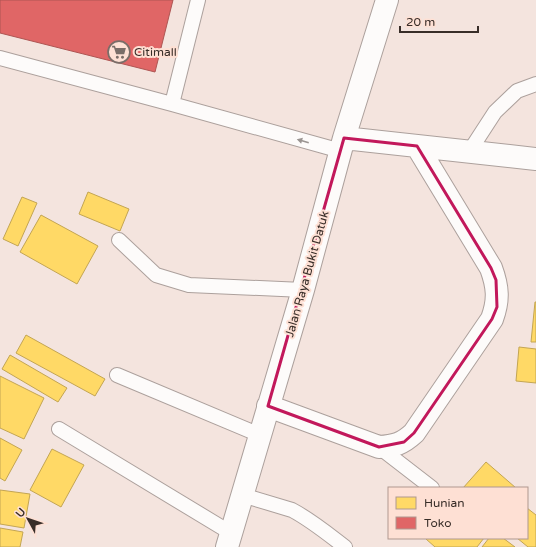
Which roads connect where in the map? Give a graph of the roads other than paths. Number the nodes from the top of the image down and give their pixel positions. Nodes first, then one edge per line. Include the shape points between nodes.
1 (198, 0) edge
2 (387, 0) edge
3 (0, 58) edge
4 (536, 84) edge
5 (172, 104) junction
6 (343, 145) junction
7 (417, 146) junction
8 (469, 152) junction
9 (536, 159) edge
10 (119, 240) dead end
11 (304, 290) junction
12 (118, 375) dead end
13 (268, 406) junction
14 (59, 429) dead end
15 (260, 435) junction
16 (379, 447) junction
17 (431, 487) edge
18 (242, 495) junction
19 (229, 540) edge
20 (345, 547) edge

1 - 5 lane
2 - 6 street, Jalan Raya Bukit Datuk
3 - 5 lane
4 - 8 lane via 517,91 495,112
6 -> 5 lane
6 - 7 street
6 - 11 street, Jalan Raya Bukit Datuk
7 - 8 street
7 - 16 street via 491,268 496,280 497,307 492,319 414,433 404,442
8 - 9 street
10 - 11 lane via 156,274 189,285
11 - 13 street, Jalan Raya Bukit Datuk
12 - 15 lane
13 - 15 street, Jalan Raya Bukit Datuk
13 - 16 street
14 - 19 lane
15 - 18 street, Jalan Raya Bukit Datuk
16 - 17 lane
18 - 19 street, Jalan Raya Bukit Datuk
18 - 20 lane via 292,510 308,518

